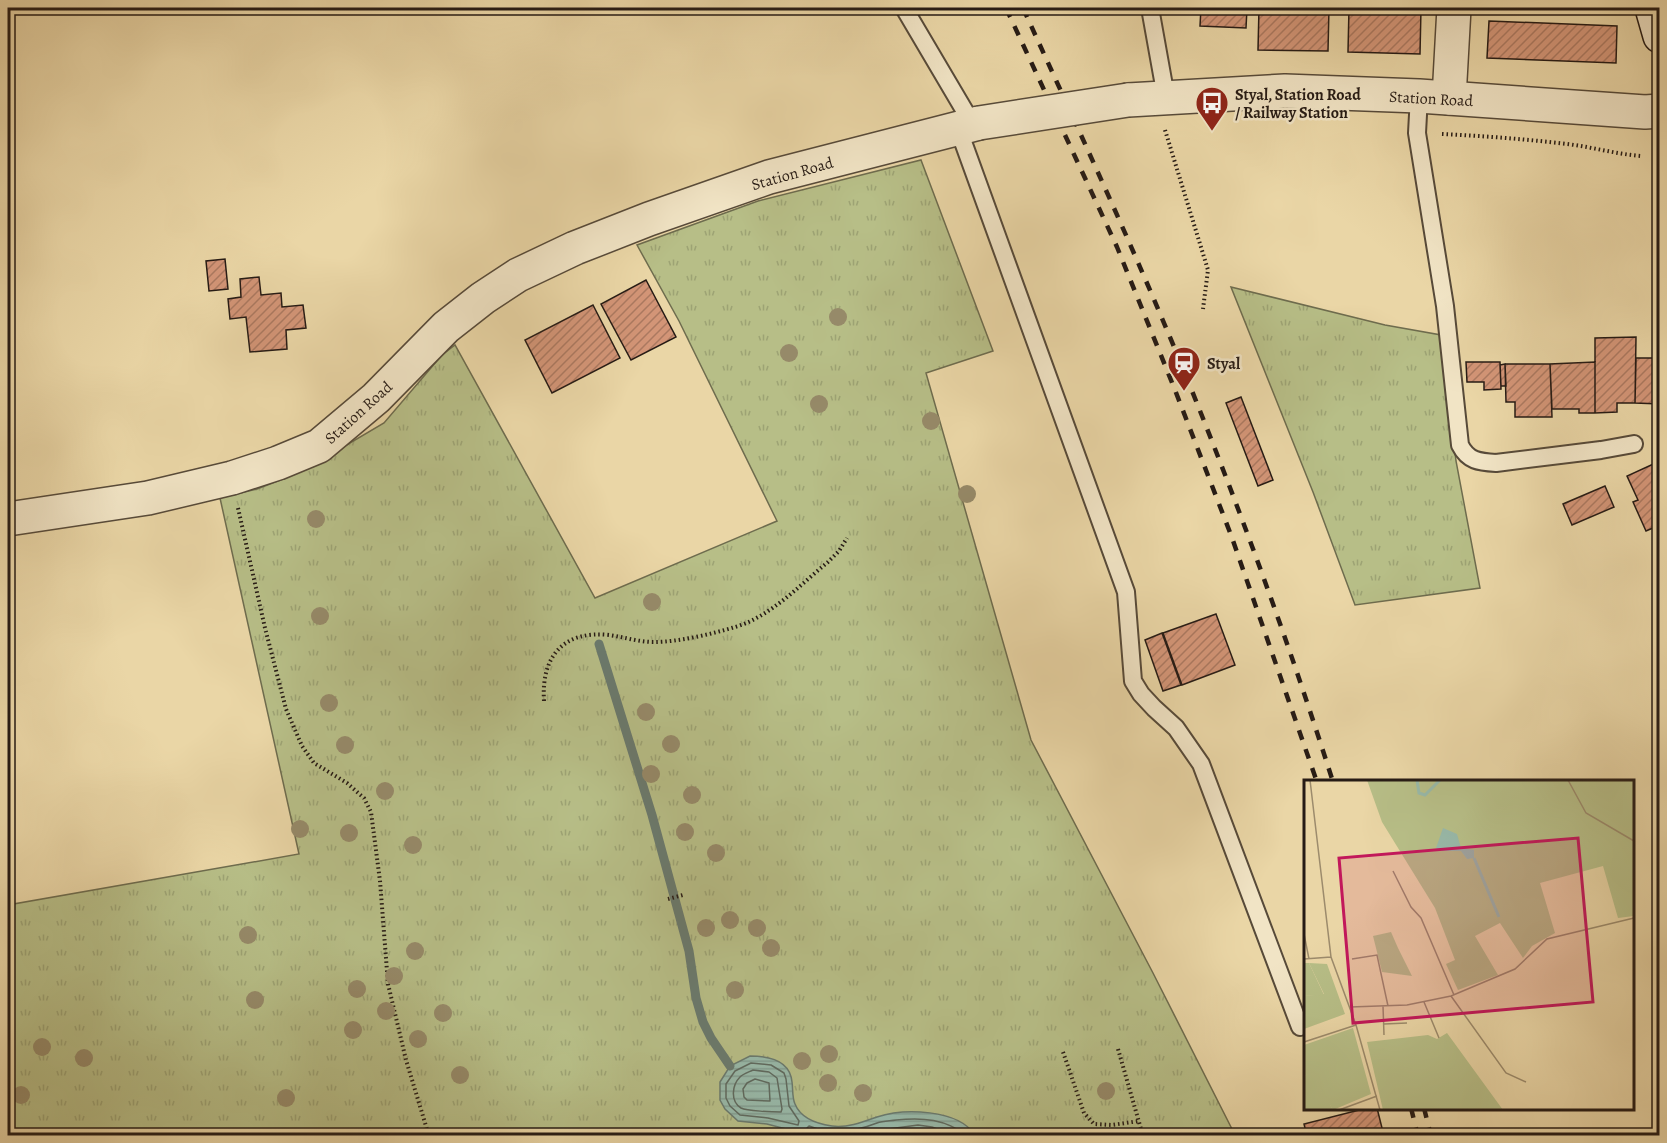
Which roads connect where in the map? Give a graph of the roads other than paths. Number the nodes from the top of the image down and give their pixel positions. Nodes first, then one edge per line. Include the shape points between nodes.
1 (904, 8) edge
2 (1150, 8) edge
3 (1454, 8) edge
4 (1652, 8) edge
5 (1659, 36) edge
6 (1434, 97) junction
7 (1150, 98) junction
8 (1659, 111) edge
9 (970, 126) junction
10 (1634, 444) dead end
11 (8, 519) edge
12 (1300, 1027) dead end

1 - 9 lane
2 - 7 lane
3 - 6 street
4 - 5 street
6 - 7 street, Station Road via 1285,92
6 - 8 street, Station Road
6 - 10 lane via 1417,133 1445,306 1460,445 1465,454 1480,462 1496,463
7 - 9 street, Station Road, bridge
9 - 11 street, Station Road via 769,177 628,227 518,275 446,327 376,398 320,446 232,478 148,498
9 - 12 lane via 1126,592 1133,681 1176,728 1200,764

